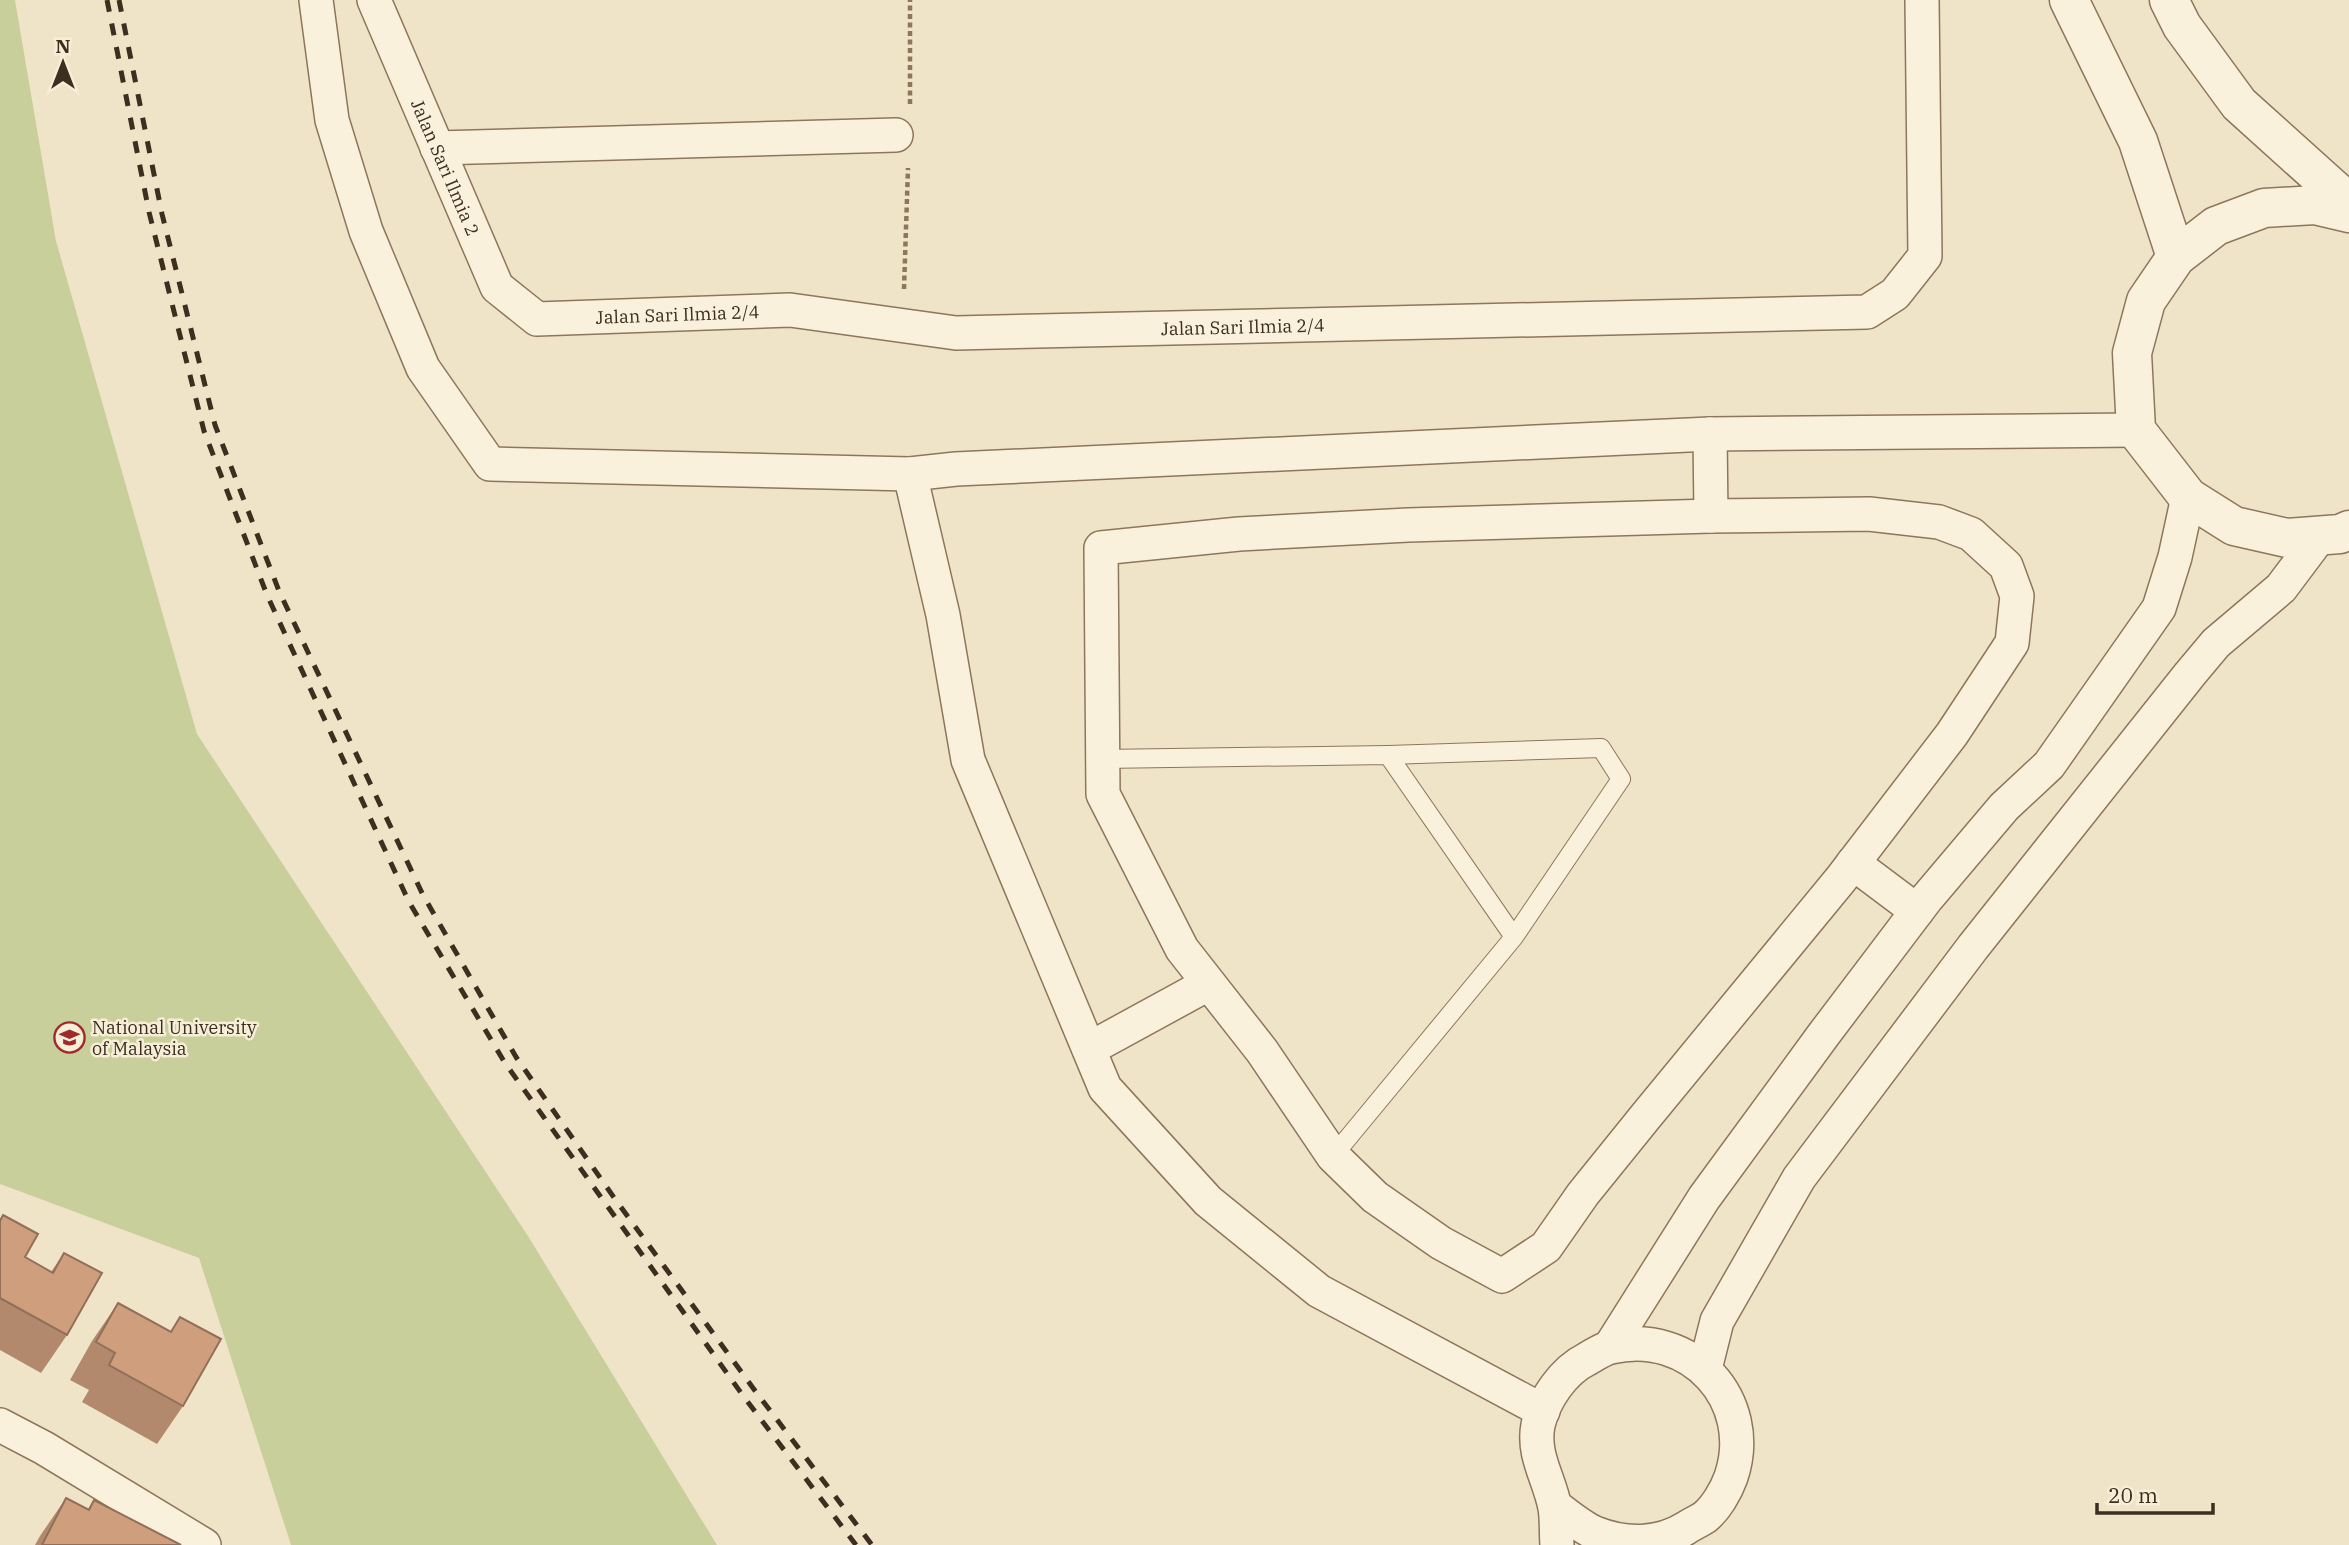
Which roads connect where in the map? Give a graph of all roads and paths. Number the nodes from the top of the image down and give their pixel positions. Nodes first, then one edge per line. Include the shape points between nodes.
1 (316, 0) edge
2 (374, 0) edge
3 (911, 0) edge
4 (1922, 0) edge
5 (2069, 0) edge
6 (2169, 0) edge
7 (905, 135) junction
8 (437, 148) junction
9 (2349, 202) edge
10 (2349, 213) edge
11 (2176, 257) junction
12 (537, 318) joint
13 (902, 326) junction
14 (2136, 430) junction
15 (1710, 434) junction
16 (910, 474) junction
17 (2188, 497) junction
18 (1711, 516) junction
19 (2334, 533) edge
20 (1388, 755) junction
21 (1102, 759) junction
22 (1853, 863) junction
23 (1917, 911) junction
24 (1514, 937) junction
25 (1208, 984) junction
26 (1089, 1049) junction
27 (1333, 1156) junction
28 (1610, 1347) junction
29 (1705, 1369) junction
30 (1543, 1411) junction
31 (0, 1424) edge
32 (1555, 1506) junction
33 (1671, 1541) edge
34 (204, 1545) edge
35 (1557, 1545) edge

1 - 16 street via 332,120 366,231 423,368 490,464
2 - 8 street, Jalan Sari Ilmia 2
3 - 7 path
4 - 13 street, Jalan Sari Ilmia 2/4 via 1925,256 1895,294 1867,312 956,333
5 - 11 street via 2138,141
6 - 9 street via 2182,26 2239,104
7 - 8 street
7 - 13 path
8 - 12 street, Jalan Sari Ilmia 2 via 498,287
10 - 11 street via 2315,205 2264,208 2216,226
11 - 14 street via 2146,301 2132,353
12 - 13 street, Jalan Sari Ilmia 2/4 via 790,310
14 - 15 street
14 - 17 street
15 - 16 street
15 - 18 street
16 - 26 street via 943,615 968,760
17 - 19 street via 2234,526 2287,538
17 - 23 street via 2159,608 2049,765 2004,807
18 - 21 street via 1369,527 1101,548
18 - 22 street via 1869,514 1939,522 1971,534 2006,566 2017,596 2012,643 1952,734
19 - 29 street via 2281,588 2216,643 2190,674 1973,947 1799,1178 1717,1321
20 - 21 lane
20 - 24 lane
20 - 24 lane via 1601,748 1620,779
21 - 25 street via 1103,794 1182,949
22 - 23 street
22 - 27 street via 1583,1194 1546,1247 1502,1276 1441,1243 1387,1205
23 - 28 street via 1704,1198
24 - 27 lane
25 - 26 street
25 - 27 street via 1262,1051
26 - 30 street via 1105,1088 1208,1201 1318,1291
28 - 29 street via 1649,1344 1688,1357
28 - 30 street via 1574,1365 1549,1395
29 - 33 street via 1727,1399 1737,1429 1736,1460 1726,1490 1706,1516
30 - 32 street via 1538,1458
31 - 34 street
32 - 33 street via 1606,1536 1632,1542
32 - 35 street

